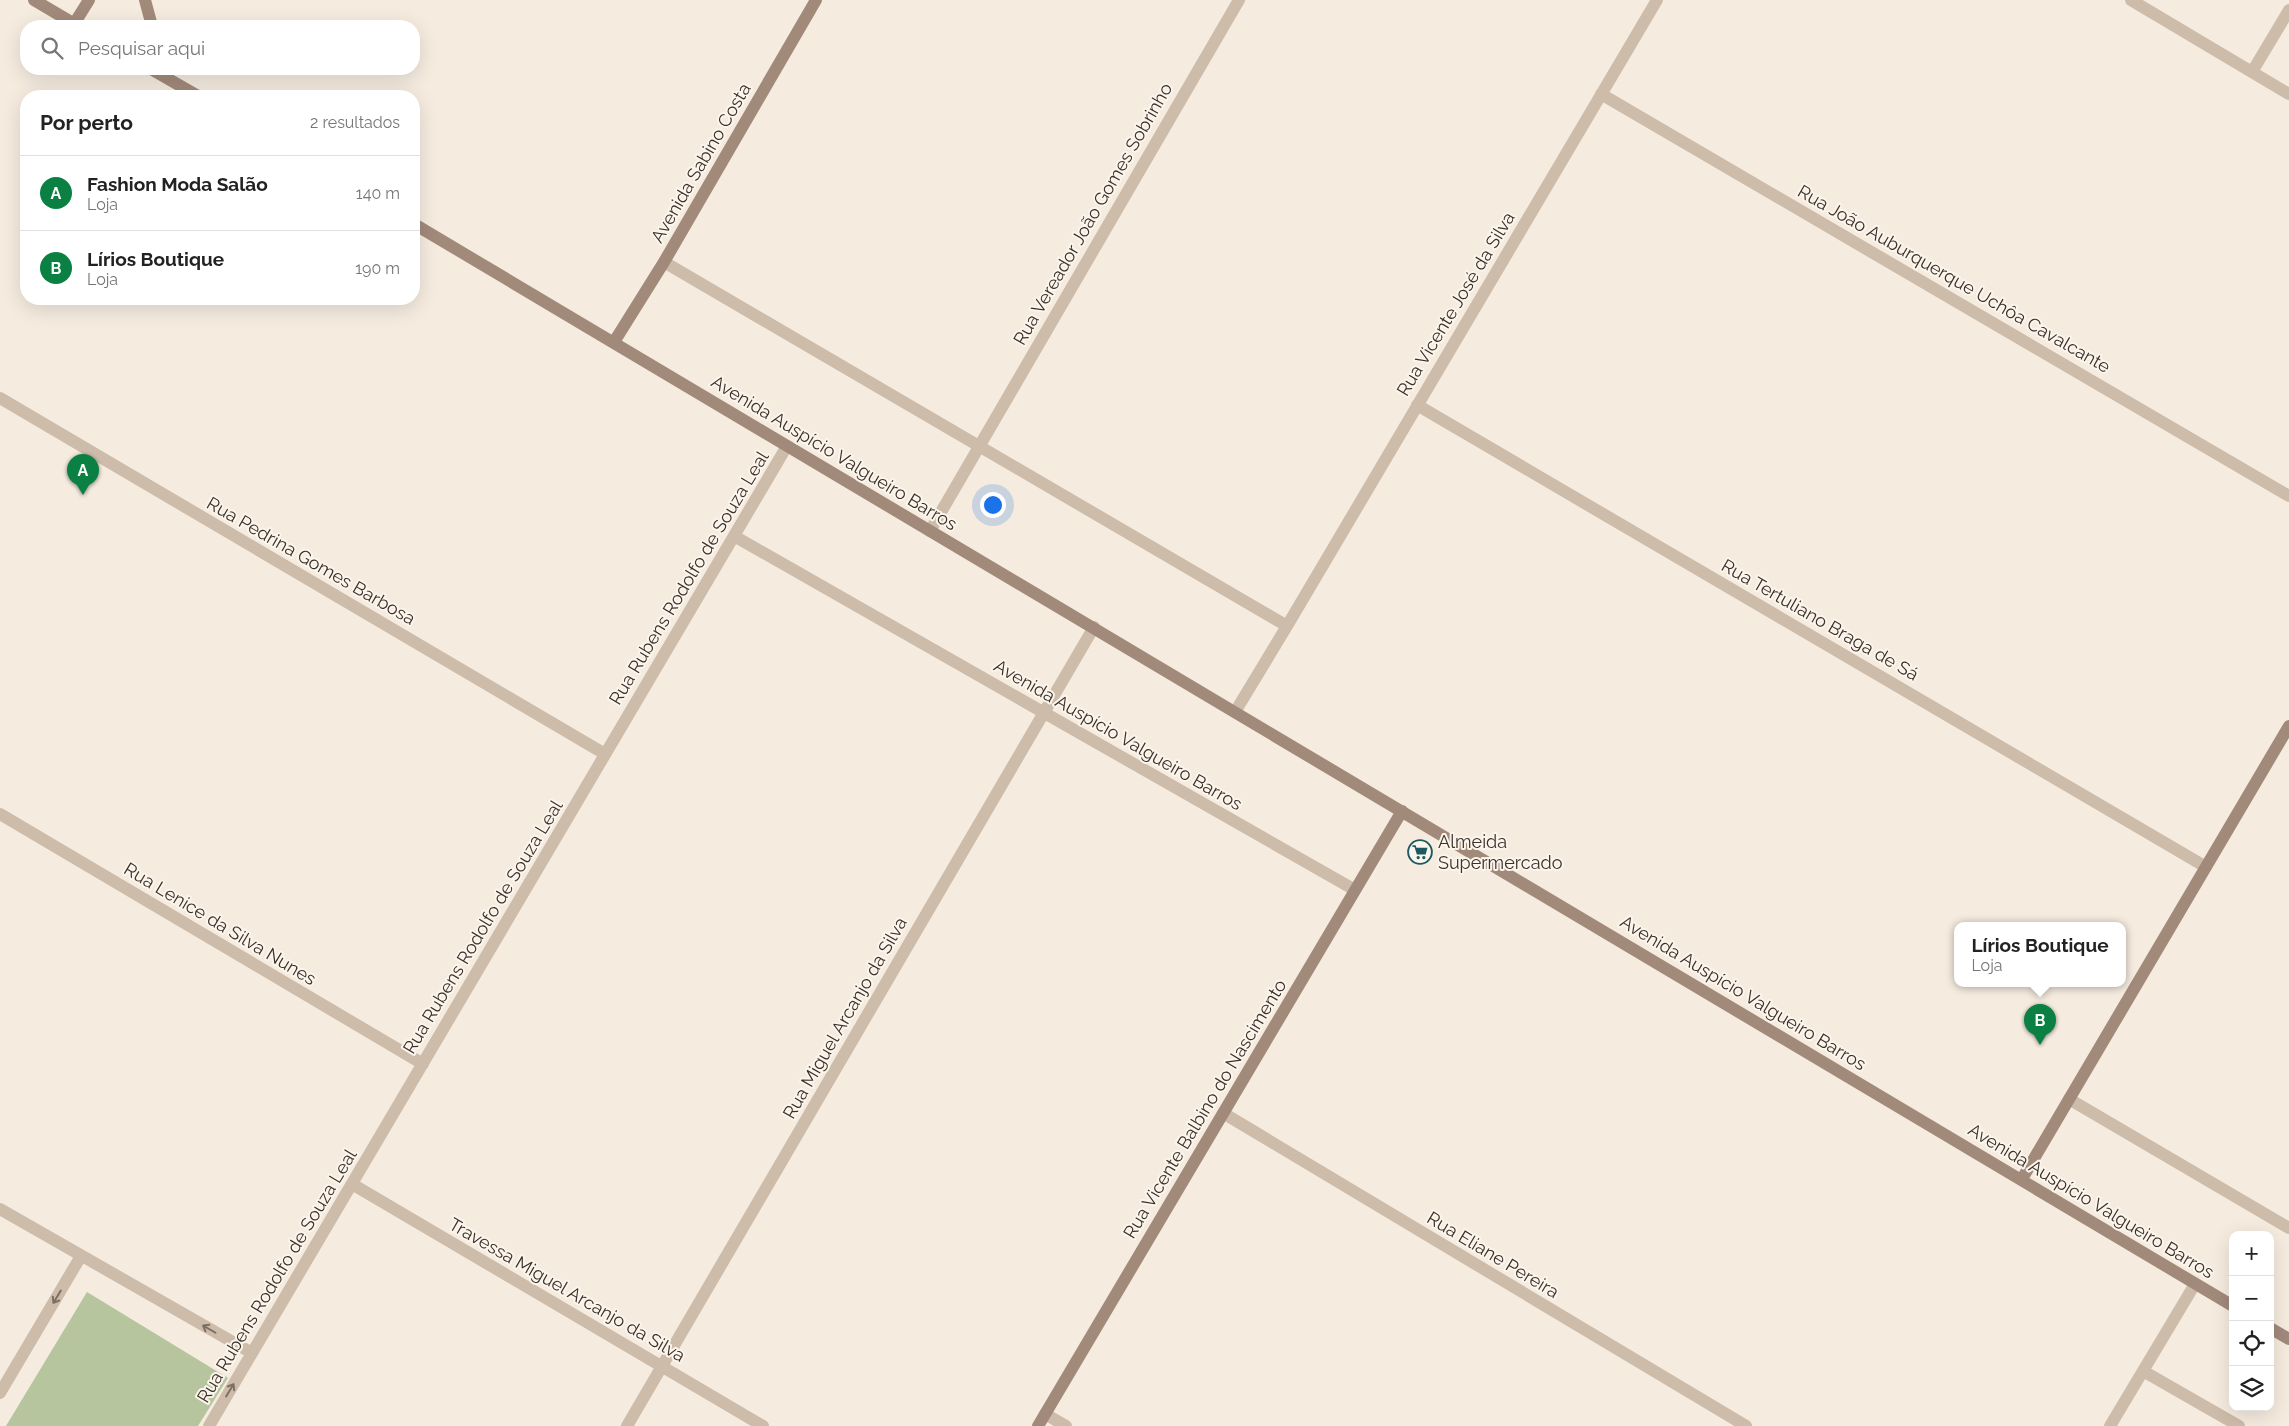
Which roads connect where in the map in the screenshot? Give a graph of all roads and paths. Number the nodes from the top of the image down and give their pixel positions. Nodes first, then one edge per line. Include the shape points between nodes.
1 (34, 0) edge
2 (89, 0) edge
3 (145, 0) edge
4 (816, 0) edge
5 (1239, 0) edge
6 (1656, 0) edge
7 (2131, 0) edge
8 (2289, 10) edge
9 (68, 20) edge
10 (79, 20) edge
11 (150, 20) edge
12 (2252, 72) junction
13 (168, 75) edge
14 (189, 90) edge
15 (1601, 94) junction
16 (2289, 94) edge
17 (420, 228) edge
18 (664, 262) junction
19 (614, 342) junction
20 (0, 398) edge
21 (1417, 405) junction
22 (788, 446) junction
23 (978, 446) junction
24 (2289, 496) edge
25 (930, 531) junction
26 (734, 536) junction
27 (1287, 626) junction
28 (1094, 627) junction
29 (1235, 712) junction
30 (1044, 713) junction
31 (2289, 726) edge
32 (605, 754) junction
33 (1402, 811) junction
34 (0, 814) edge
35 (2206, 866) junction
36 (1354, 890) junction
37 (423, 1064) junction
38 (2068, 1099) junction
39 (1223, 1113) junction
40 (2022, 1179) junction
41 (352, 1184) junction
42 (0, 1209) edge
43 (2289, 1228) edge
44 (81, 1256) junction
45 (2195, 1284) junction
46 (2229, 1304) edge
47 (2274, 1330) edge
48 (2289, 1338) edge
49 (252, 1354) junction
50 (662, 1366) junction
51 (2143, 1371) junction
52 (0, 1393) edge
53 (1045, 1414) junction
54 (209, 1426) edge
55 (627, 1426) edge
56 (764, 1426) edge
57 (1038, 1426) edge
58 (1066, 1426) edge
59 (1746, 1426) edge
60 (2110, 1426) edge
61 (2239, 1426) edge

1 - 9 street
2 - 10 street
3 - 11 street
4 - 18 street, Avenida Sabino Costa
5 - 23 street, Rua Vereador João Gomes Sobrinho
6 - 15 street, Rua Vicente José da Silva
7 - 12 street
8 - 12 street
12 - 16 street
13 - 14 street
15 - 21 street, Rua Vicente José da Silva
15 - 24 street, Rua João Auburquerque Uchôa Cavalcante
17 - 19 street, Avenida Auspício Valgueiro Barros
18 - 19 street, Avenida Sabino Costa
18 - 23 street
19 - 22 street, Avenida Auspício Valgueiro Barros
20 - 32 street, Rua Pedrina Gomes Barbosa
21 - 27 street, Rua Vicente José da Silva
21 - 35 street, Rua Tertuliano Braga de Sá
22 - 25 street, Avenida Auspício Valgueiro Barros
22 - 26 street, Rua Rubens Rodolfo de Souza Leal
23 - 25 street, Rua Vereador João Gomes Sobrinho
23 - 27 street
25 - 28 street, Avenida Auspício Valgueiro Barros
26 - 30 street, Avenida Auspício Valgueiro Barros
26 - 32 street, Rua Rubens Rodolfo de Souza Leal
27 - 29 street
28 - 29 street, Avenida Auspício Valgueiro Barros
28 - 30 street, Rua Miguel Arcanjo da Silva
29 - 33 street, Avenida Auspício Valgueiro Barros
30 - 36 street, Avenida Auspício Valgueiro Barros
30 - 50 street, Rua Miguel Arcanjo da Silva
31 - 35 street
32 - 37 street, Rua Rubens Rodolfo de Souza Leal
33 - 36 street, Rua Vicente Balbino do Nascimento
33 - 40 street, Avenida Auspício Valgueiro Barros
34 - 37 street, Rua Lenice da Silva Nunes
35 - 38 street
36 - 39 street, Rua Vicente Balbino do Nascimento
37 - 41 street, Rua Rubens Rodolfo de Souza Leal
38 - 40 street
38 - 43 street
39 - 53 street, Rua Vicente Balbino do Nascimento
39 - 59 street, Rua Eliane Pereira
40 - 45 street, Avenida Auspício Valgueiro Barros
41 - 49 street, Rua Rubens Rodolfo de Souza Leal
41 - 50 street, Travessa Miguel Arcanjo da Silva
42 - 44 street
49 -> 44 street
44 -> 52 street
45 - 46 street, Avenida Auspício Valgueiro Barros
45 - 51 street
47 - 48 street
54 -> 49 street, Rua Rubens Rodolfo de Souza Leal
50 - 55 street, Rua Miguel Arcanjo da Silva
50 - 56 street, Travessa Miguel Arcanjo da Silva
51 - 60 street
51 - 61 street
53 - 57 street, Rua Vicente Balbino do Nascimento
53 - 58 street

